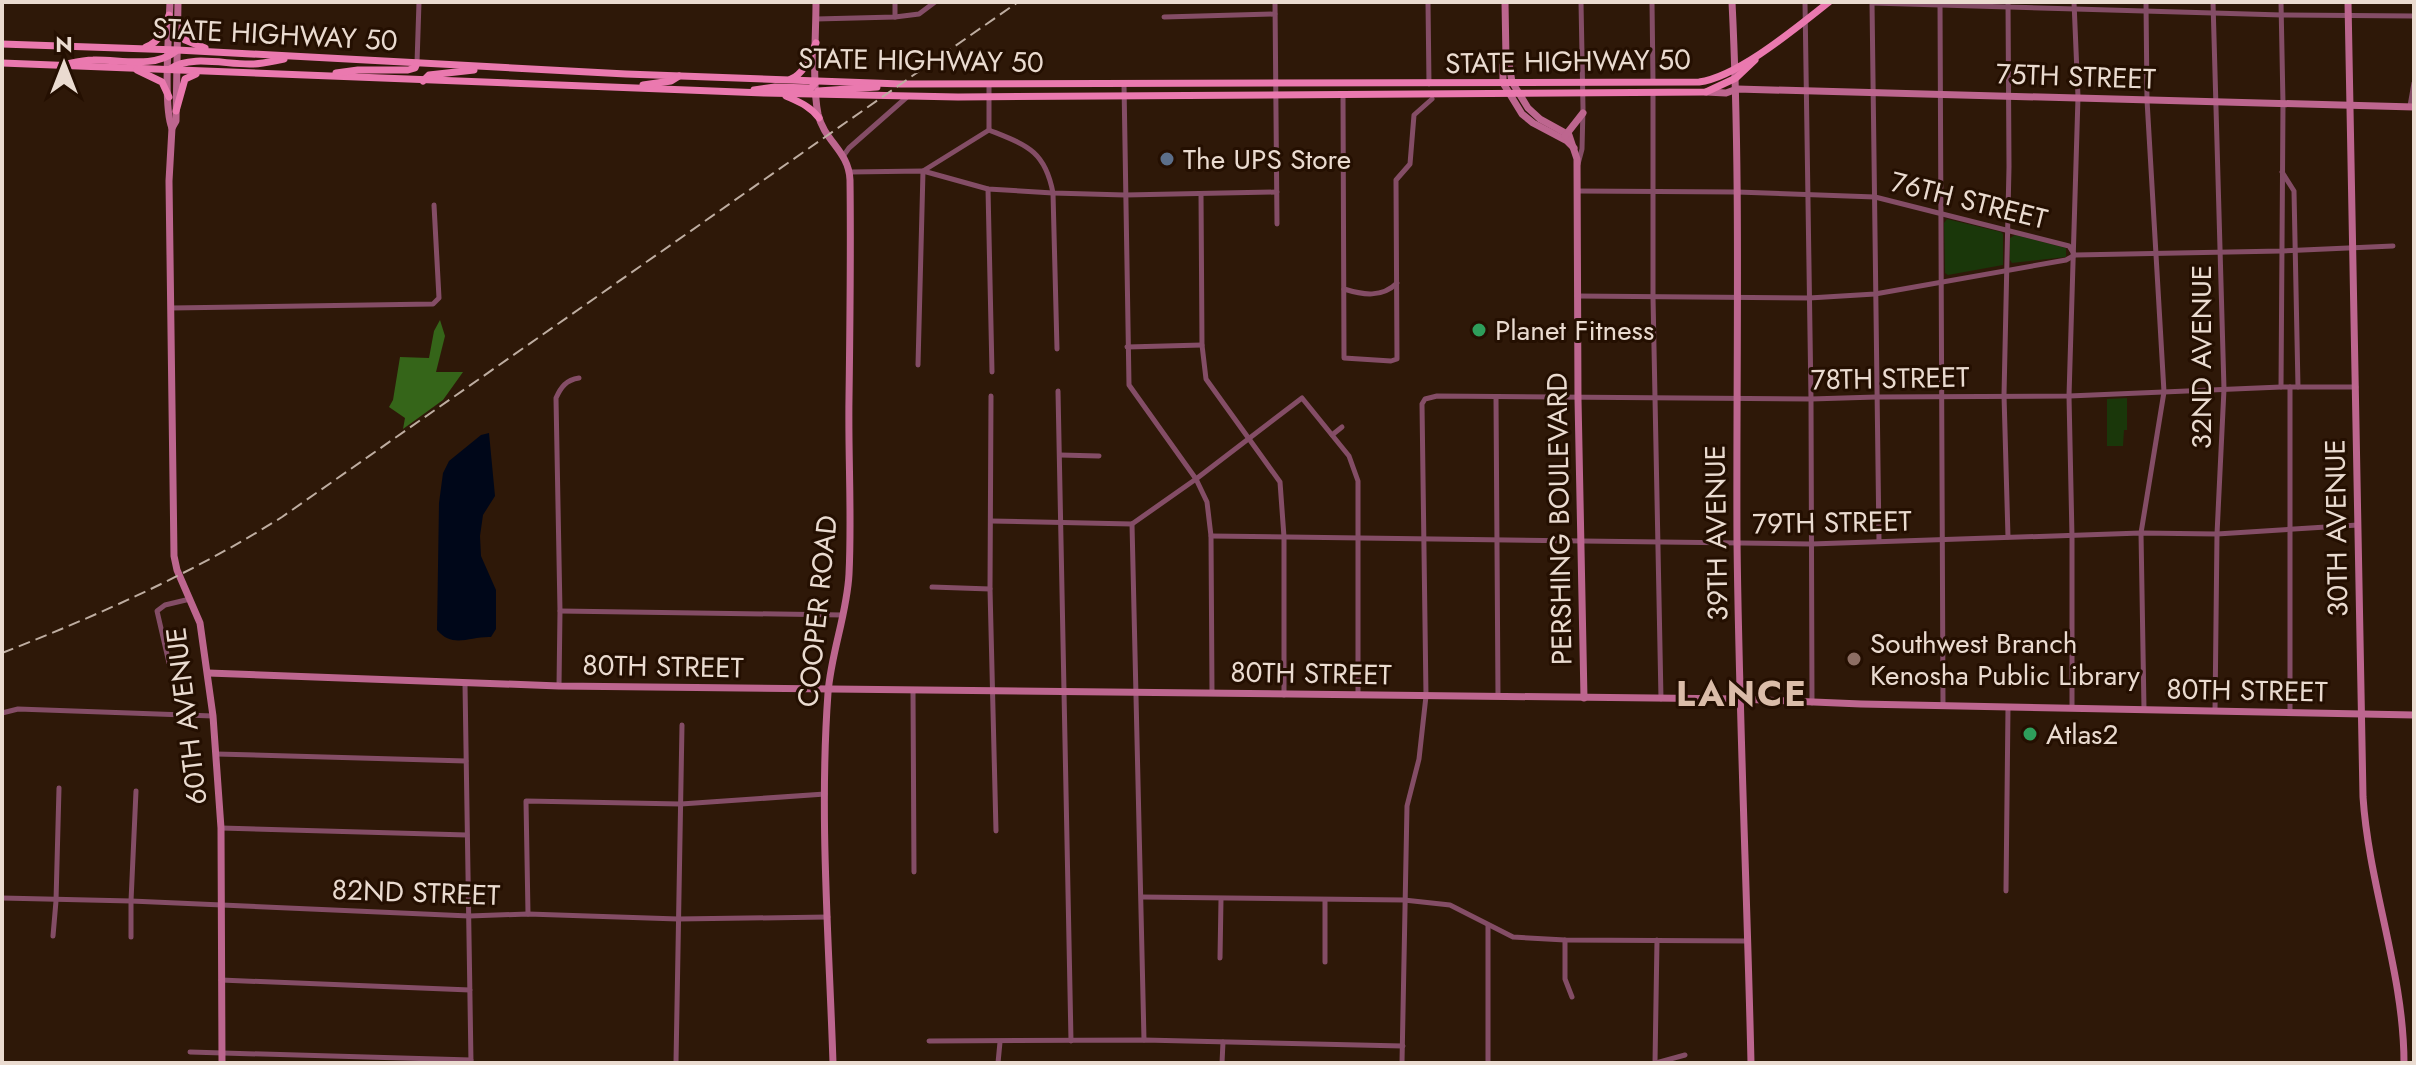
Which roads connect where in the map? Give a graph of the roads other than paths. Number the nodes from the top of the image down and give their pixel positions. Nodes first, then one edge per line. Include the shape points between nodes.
1 (170, 2) edge
2 (178, 2) edge
3 (419, 2) edge
4 (816, 2) edge
5 (895, 2) edge
6 (935, 2) edge
7 (1275, 2) edge
8 (1428, 2) edge
9 (1505, 2) edge
10 (1581, 2) edge
11 (1652, 2) edge
12 (1732, 2) edge
13 (1805, 2) edge
14 (1829, 2) edge
15 (1872, 2) edge
16 (2146, 2) edge
17 (2213, 2) edge
18 (2281, 2) edge
19 (2348, 2) edge
20 (1940, 3) edge
21 (2008, 4) edge
22 (2074, 5) edge
23 (2146, 11) junction
24 (2213, 12) junction
25 (1275, 14) junction
26 (169, 15) junction
27 (2282, 15) junction
28 (2349, 15) junction
29 (2414, 16) edge
30 (895, 17) junction
31 (1164, 17) dead end
32 (816, 19) junction
33 (1805, 21) junction
34 (177, 30) junction
35 (816, 43) junction
36 (2, 44) edge
37 (141, 49) junction
38 (171, 52) junction
39 (219, 53) junction
40 (294, 57) junction
41 (1506, 59) junction
42 (2, 63) edge
43 (417, 63) junction
44 (53, 66) junction
45 (512, 68) junction
46 (135, 69) junction
47 (174, 69) junction
48 (202, 72) junction
49 (1736, 73) junction
50 (318, 76) junction
51 (679, 76) junction
52 (423, 81) junction
53 (787, 81) junction
54 (1710, 81) junction
55 (816, 82) junction
56 (1653, 82) junction
57 (1124, 83) junction
58 (1276, 83) junction
59 (1503, 83) junction
60 (1513, 83) junction
61 (1583, 83) junction
62 (1725, 83) junction
63 (2414, 83) edge
64 (887, 84) junction
65 (989, 84) junction
66 (1429, 84) junction
67 (629, 87) junction
68 (1737, 89) junction
69 (1805, 91) junction
70 (740, 92) junction
71 (1706, 92) junction
72 (1873, 92) junction
73 (1583, 93) junction
74 (1653, 93) junction
75 (1941, 93) junction
76 (780, 94) junction
77 (816, 94) junction
78 (1343, 94) junction
79 (1515, 94) junction
80 (1276, 95) junction
81 (2009, 95) junction
82 (908, 96) junction
83 (1124, 96) junction
84 (169, 97) junction
85 (989, 97) junction
86 (2078, 97) junction
87 (1432, 99) dead end
88 (2147, 100) junction
89 (2215, 102) junction
90 (2283, 104) junction
91 (2350, 105) junction
92 (2412, 106) edge
93 (176, 111) junction
94 (1583, 113) junction
95 (819, 118) junction
96 (172, 128) junction
97 (989, 130) junction
98 (1565, 136) junction
99 (844, 155) junction
100 (1578, 165) junction
101 (923, 171) junction
102 (2281, 171) junction
103 (850, 172) junction
104 (988, 189) junction
105 (1578, 191) junction
106 (1654, 191) junction
107 (1277, 192) junction
108 (1737, 192) junction
109 (1053, 193) junction
110 (1201, 194) junction
111 (1125, 195) junction
112 (1807, 195) junction
113 (1875, 197) junction
114 (434, 205) dead end
115 (1942, 214) junction
116 (1277, 224) dead end
117 (2008, 231) junction
118 (2393, 246) dead end
119 (2353, 248) junction
120 (2295, 250) junction
121 (2281, 251) junction
122 (2155, 252) junction
123 (2222, 253) junction
124 (2075, 255) junction
125 (2006, 271) junction
126 (1397, 282) junction
127 (1941, 282) junction
128 (1344, 289) junction
129 (1875, 294) junction
130 (1577, 296) junction
131 (1653, 297) junction
132 (1737, 298) junction
133 (1809, 298) junction
134 (171, 308) junction
135 (1202, 345) junction
136 (1127, 347) junction
137 (1057, 349) dead end
138 (918, 365) dead end
139 (992, 372) dead end
140 (579, 378) dead end
141 (2281, 387) junction
142 (2294, 387) junction
143 (2356, 387) junction
144 (2224, 389) junction
145 (1058, 391) dead end
146 (2164, 392) junction
147 (2004, 395) junction
148 (991, 396) dead end
149 (1942, 396) junction
150 (2069, 396) junction
151 (1496, 397) junction
152 (1876, 397) junction
153 (1578, 399) junction
154 (1656, 399) junction
155 (1811, 399) junction
156 (1737, 400) junction
157 (1342, 427) dead end
158 (1332, 435) junction
159 (1249, 437) junction
160 (1060, 455) junction
161 (1099, 456) dead end
162 (1196, 479) junction
163 (991, 521) junction
164 (1062, 522) junction
165 (1132, 524) junction
166 (2358, 525) junction
167 (2290, 530) junction
168 (2141, 533) junction
169 (2217, 534) junction
170 (1211, 536) junction
171 (1284, 537) junction
172 (2008, 537) junction
173 (2072, 537) junction
174 (1423, 539) junction
175 (1943, 539) junction
176 (1357, 540) junction
177 (1497, 540) junction
178 (1581, 541) junction
179 (1879, 541) junction
180 (1659, 542) junction
181 (1737, 544) junction
182 (1811, 544) junction
183 (932, 587) dead end
184 (990, 589) junction
185 (191, 599) junction
186 (560, 611) junction
187 (844, 615) junction
188 (169, 663) dead end
189 (208, 673) junction
190 (465, 684) junction
191 (559, 686) junction
192 (913, 690) junction
193 (828, 691) junction
194 (994, 692) junction
195 (1065, 692) junction
196 (1135, 694) junction
197 (1212, 694) junction
198 (1284, 695) junction
199 (1358, 695) junction
200 (1426, 696) junction
201 (1498, 697) junction
202 (1584, 698) junction
203 (1661, 699) junction
204 (1740, 699) junction
205 (1812, 703) junction
206 (1943, 705) junction
207 (2008, 707) junction
208 (2072, 708) junction
209 (2144, 709) junction
210 (2215, 711) junction
211 (2, 713) edge
212 (2290, 713) junction
213 (2360, 714) junction
214 (2414, 715) edge
215 (213, 716) junction
216 (682, 725) dead end
217 (216, 754) junction
218 (466, 761) junction
219 (59, 788) dead end
220 (136, 791) dead end
221 (825, 794) junction
222 (681, 804) junction
223 (221, 828) junction
224 (996, 831) dead end
225 (467, 835) junction
226 (914, 872) dead end
227 (2006, 891) dead end
228 (1142, 897) junction
229 (2, 898) edge
230 (1221, 899) junction
231 (1325, 900) junction
232 (1404, 900) junction
233 (56, 901) junction
234 (131, 901) junction
235 (221, 905) junction
236 (528, 914) junction
237 (469, 916) junction
238 (828, 917) junction
239 (678, 919) junction
240 (1488, 925) junction
241 (53, 936) dead end
242 (131, 937) dead end
243 (1565, 940) junction
244 (1657, 940) junction
245 (1747, 941) junction
246 (1220, 958) dead end
247 (1325, 962) dead end
248 (221, 980) junction
249 (470, 990) junction
250 (1572, 997) dead end
251 (1144, 1040) junction
252 (929, 1041) dead end
253 (1071, 1041) junction
254 (1000, 1042) junction
255 (1223, 1042) junction
256 (1403, 1046) junction
257 (190, 1052) dead end
258 (221, 1053) junction
259 (1685, 1055) dead end
260 (471, 1062) edge
261 (222, 1063) edge
262 (676, 1063) edge
263 (833, 1063) edge
264 (998, 1063) edge
265 (1222, 1063) edge
266 (1402, 1063) edge
267 (1488, 1063) edge
268 (1655, 1063) edge
269 (1751, 1063) edge
270 (2404, 1063) edge

1 - 26 street, 60TH AVENUE
2 - 34 street, 60TH AVENUE
3 - 43 street
4 - 32 street
5 - 30 street
6 - 30 street via 919,14
7 - 25 street
8 - 66 street
9 - 41 street, PERSHING BOULEVARD
10 - 61 street
11 - 56 street
12 - 49 street, 39TH AVENUE
13 - 33 street
14 - 33 main road, STATE HIGHWAY 50
15 - 20 street
15 - 72 street
16 - 23 street
17 - 24 street, 32ND AVENUE
18 - 27 street
19 - 28 street, 30TH AVENUE
20 - 21 street
20 - 75 street
21 - 22 street
21 - 81 street
22 - 23 street
22 - 86 street
23 - 24 street
23 - 88 street
24 - 27 street
24 - 89 street, 32ND AVENUE
25 - 31 street
25 - 58 street
26 - 37 main road via 162,36
26 - 38 street, 60TH AVENUE
27 - 28 street
27 - 90 street
28 - 29 street
28 - 91 street, 30TH AVENUE
30 - 32 street
32 - 35 street
33 - 49 main road, STATE HIGHWAY 50
33 - 69 street
34 - 38 street, 60TH AVENUE
34 - 39 main road via 190,43
35 - 53 main road via 804,68
35 - 55 street
36 - 37 main road, STATE HIGHWAY 50
37 - 38 main road, STATE HIGHWAY 50
38 - 39 main road, STATE HIGHWAY 50
38 - 44 main road via 137,62 91,60
38 - 47 street, 60TH AVENUE
39 - 40 main road, STATE HIGHWAY 50
40 - 43 main road, STATE HIGHWAY 50
40 - 47 main road via 256,64 192,62
41 - 59 street, PERSHING BOULEVARD
41 - 60 street, PERSHING BOULEVARD
42 - 44 main road, STATE HIGHWAY 50
43 - 45 main road, STATE HIGHWAY 50
43 - 50 main road via 408,70
44 - 46 main road, STATE HIGHWAY 50
45 - 51 main road, STATE HIGHWAY 50
45 - 52 main road via 440,72
46 - 47 main road, STATE HIGHWAY 50
46 - 84 main road via 162,82
47 - 48 main road, STATE HIGHWAY 50
47 - 84 street, 60TH AVENUE
47 - 93 street, 60TH AVENUE
48 - 50 main road, STATE HIGHWAY 50
48 - 93 main road via 185,79
49 - 54 main road, STATE HIGHWAY 50
49 - 62 main road, STATE HIGHWAY 50
49 - 68 street, 39TH AVENUE
50 - 52 main road, STATE HIGHWAY 50
51 - 53 main road, STATE HIGHWAY 50
51 - 67 main road
52 - 67 main road, STATE HIGHWAY 50
53 - 55 main road, STATE HIGHWAY 50
54 - 56 main road, STATE HIGHWAY 50
54 - 62 street, 75TH STREET
55 - 64 main road, STATE HIGHWAY 50
55 - 70 main road via 811,88
55 - 77 street
56 - 61 main road, STATE HIGHWAY 50
57 - 58 main road, STATE HIGHWAY 50
57 - 65 main road, STATE HIGHWAY 50
57 - 83 street
58 - 66 main road, STATE HIGHWAY 50
58 - 80 street
59 - 60 main road, STATE HIGHWAY 50
59 - 66 main road, STATE HIGHWAY 50
59 - 79 street, PERSHING BOULEVARD
60 - 61 main road, STATE HIGHWAY 50
60 - 79 street, PERSHING BOULEVARD
61 - 73 street
62 - 68 street, 75TH STREET
62 - 71 main road, STATE HIGHWAY 50
63 - 92 street
64 - 65 main road, STATE HIGHWAY 50
64 - 77 main road
65 - 85 street
67 - 70 main road, STATE HIGHWAY 50
68 - 69 street, 75TH STREET
68 - 71 street, 75TH STREET
68 - 108 street, 39TH AVENUE
69 - 72 street, 75TH STREET
69 - 112 street
70 - 76 main road, STATE HIGHWAY 50
71 - 74 main road, STATE HIGHWAY 50
72 - 75 street, 75TH STREET
72 - 113 street
73 - 74 main road, STATE HIGHWAY 50
73 - 79 main road, STATE HIGHWAY 50
73 - 94 street
74 - 106 street
75 - 81 street, 75TH STREET
75 - 115 street
76 - 77 main road, STATE HIGHWAY 50
76 - 95 main road via 803,103
77 - 82 main road, STATE HIGHWAY 50
77 - 95 street
78 - 79 main road, STATE HIGHWAY 50
78 - 80 main road, STATE HIGHWAY 50
78 - 128 street
79 - 98 street, PERSHING BOULEVARD via 1529,120
80 - 83 main road, STATE HIGHWAY 50
80 - 107 street
81 - 86 street, 75TH STREET
81 - 117 street
82 - 85 main road, STATE HIGHWAY 50
82 - 99 street
83 - 85 main road, STATE HIGHWAY 50
83 - 111 street
84 - 96 street, 60TH AVENUE
85 - 97 street
86 - 88 street, 75TH STREET
86 - 124 street
87 - 126 street via 1414,115 1410,164 1396,180
88 - 89 street, 75TH STREET
88 - 122 street
89 - 90 street, 75TH STREET
89 - 123 street, 32ND AVENUE
90 - 91 street, 75TH STREET
90 - 102 street
91 - 92 street, 75TH STREET
91 - 119 street, 30TH AVENUE
93 - 96 street, 60TH AVENUE
94 - 98 street
94 - 100 street
95 - 99 street, COOPER ROAD
96 - 134 street, 60TH AVENUE
97 - 101 street
97 - 109 street via 1031,149 1050,174
98 - 100 street, PERSHING BOULEVARD
99 - 103 street, COOPER ROAD
100 - 105 street, PERSHING BOULEVARD
101 - 103 street
101 - 104 street
101 - 138 street
102 - 120 street via 2294,191
102 - 121 street
103 - 187 street, COOPER ROAD via 851,515
104 - 109 street
104 - 139 street
105 - 106 street, 76TH STREET
105 - 130 street, PERSHING BOULEVARD
106 - 108 street, 76TH STREET
106 - 131 street
107 - 110 street
107 - 116 street
108 - 112 street, 76TH STREET
108 - 132 street, 39TH AVENUE
109 - 111 street
109 - 137 street
110 - 111 street
110 - 135 street
111 - 136 street
112 - 113 street, 76TH STREET
112 - 133 street
113 - 115 street, 76TH STREET
113 - 129 street
114 - 134 street via 439,298 433,304
115 - 117 street, 76TH STREET
115 - 127 street
117 - 124 street, 76TH STREET via 2069,246
117 - 125 street
118 - 119 street, 76TH STREET
119 - 120 street, 76TH STREET
119 - 143 street, 30TH AVENUE
120 - 121 street, 76TH STREET
120 - 142 street
121 - 123 street, 76TH STREET
121 - 141 street
122 - 123 street, 76TH STREET
122 - 124 street, 76TH STREET
122 - 146 street
123 - 144 street, 32ND AVENUE
124 - 125 street
124 - 150 street
125 - 127 street
125 - 147 street
126 - 128 street via 1390,290 1373,294
126 - 128 street via 1397,359 1391,361 1344,358
127 - 129 street
127 - 149 street
129 - 133 street
129 - 152 street
130 - 131 street
130 - 153 street, PERSHING BOULEVARD
131 - 132 street
131 - 154 street
132 - 133 street
132 - 156 street, 39TH AVENUE
133 - 155 street
134 - 185 street, 60TH AVENUE via 174,556
135 - 136 street
135 - 159 street via 1206,379
136 - 162 street via 1129,385
140 - 186 street via 562,387 556,398
141 - 142 street, 78TH STREET
141 - 144 street, 78TH STREET
142 - 143 street, 78TH STREET
142 - 167 street
143 - 166 street, 30TH AVENUE
144 - 146 street, 78TH STREET
144 - 169 street, 32ND AVENUE
145 - 160 street
146 - 150 street, 78TH STREET
146 - 168 street
147 - 149 street, 78TH STREET
147 - 150 street, 78TH STREET
147 - 172 street
148 - 163 street
149 - 152 street, 78TH STREET
149 - 175 street
150 - 173 street
151 - 153 street, 78TH STREET
151 - 174 street, 78TH STREET via 1437,396 1422,404
151 - 177 street
152 - 155 street, 78TH STREET
152 - 179 street
153 - 154 street, 78TH STREET
153 - 178 street, PERSHING BOULEVARD
154 - 156 street, 78TH STREET
154 - 180 street
155 - 156 street, 78TH STREET
155 - 182 street
156 - 181 street, 39TH AVENUE
157 - 158 street
158 - 159 street via 1302,398
158 - 176 street via 1349,456 1358,481
159 - 162 street
159 - 171 street via 1280,482
160 - 161 street
160 - 164 street
162 - 165 street
162 - 170 street via 1207,502
163 - 164 street
163 - 184 street
164 - 165 street
164 - 195 street
165 - 196 street
166 - 167 street, 79TH STREET
166 - 213 street, 30TH AVENUE
167 - 169 street, 79TH STREET
167 - 212 street
168 - 169 street, 79TH STREET
168 - 173 street, 79TH STREET
168 - 209 street
169 - 210 street, 32ND AVENUE
170 - 171 street, 79TH STREET
170 - 197 street
171 - 176 street, 79TH STREET
171 - 198 street
172 - 173 street, 79TH STREET
172 - 175 street, 79TH STREET
173 - 208 street
174 - 176 street, 79TH STREET
174 - 177 street, 79TH STREET
174 - 200 street
175 - 179 street, 79TH STREET
175 - 206 street
176 - 199 street
177 - 178 street, 79TH STREET
177 - 201 street
178 - 180 street, 79TH STREET
178 - 202 street, PERSHING BOULEVARD
179 - 182 street, 79TH STREET
180 - 181 street, 79TH STREET
180 - 203 street
181 - 182 street, 79TH STREET
181 - 204 street, 39TH AVENUE
182 - 205 street
183 - 184 street
184 - 194 street
185 - 188 street via 157,611
185 - 189 street, 60TH AVENUE
186 - 187 street
186 - 191 street
187 - 193 street, COOPER ROAD
189 - 190 street, 80TH STREET
189 - 215 street, 60TH AVENUE
190 - 191 street, 80TH STREET
190 - 218 street
191 - 193 street, 80TH STREET
192 - 193 street, 80TH STREET
192 - 194 street, 80TH STREET
192 - 226 street
193 - 221 street, COOPER ROAD
194 - 195 street, 80TH STREET
194 - 224 street
195 - 196 street, 80TH STREET
195 - 253 street
196 - 197 street, 80TH STREET
196 - 228 street
197 - 198 street, 80TH STREET
198 - 199 street, 80TH STREET
199 - 200 street, 80TH STREET
200 - 201 street, 80TH STREET
200 - 232 street via 1407,806
201 - 202 street, 80TH STREET
202 - 203 street, 80TH STREET
203 - 204 street, 80TH STREET
204 - 205 street, 80TH STREET
204 - 245 street, 39TH AVENUE
205 - 206 street, 80TH STREET
206 - 207 street, 80TH STREET
207 - 208 street, 80TH STREET
207 - 227 street
208 - 209 street, 80TH STREET
209 - 210 street, 80TH STREET
210 - 212 street, 80TH STREET
211 - 215 street via 18,709
212 - 213 street, 80TH STREET
213 - 214 street, 80TH STREET
213 - 270 street, 30TH AVENUE via 2368,847 2398,993
215 - 217 street, 60TH AVENUE
216 - 222 street
217 - 218 street
217 - 223 street, 60TH AVENUE
218 - 225 street
219 - 233 street
220 - 234 street
221 - 222 street
221 - 238 street, COOPER ROAD
222 - 236 street via 526,801
222 - 239 street
223 - 225 street
223 - 235 street, 60TH AVENUE
225 - 237 street
228 - 230 street
228 - 251 street
229 - 233 street, 82ND STREET
230 - 231 street
230 - 246 street
231 - 232 street
231 - 247 street
232 - 240 street via 1450,905
232 - 256 street
233 - 234 street, 82ND STREET
233 - 241 street
234 - 235 street, 82ND STREET
234 - 242 street
235 - 237 street, 82ND STREET
235 - 248 street, 60TH AVENUE
236 - 237 street, 82ND STREET
236 - 239 street, 82ND STREET
237 - 249 street
238 - 239 street, 82ND STREET
238 - 263 street, COOPER ROAD
239 - 262 street
240 - 243 street via 1513,937
240 - 267 street
243 - 244 street
243 - 250 street via 1565,979
244 - 245 street
244 - 268 street
245 - 269 street, 39TH AVENUE
248 - 249 street
248 - 258 street, 60TH AVENUE
249 - 260 street
251 - 253 street
251 - 255 street
252 - 254 street
253 - 254 street
254 - 264 street
255 - 256 street
255 - 265 street
256 - 266 street
257 - 258 street
258 - 260 street
258 - 261 street, 60TH AVENUE
259 - 268 street

